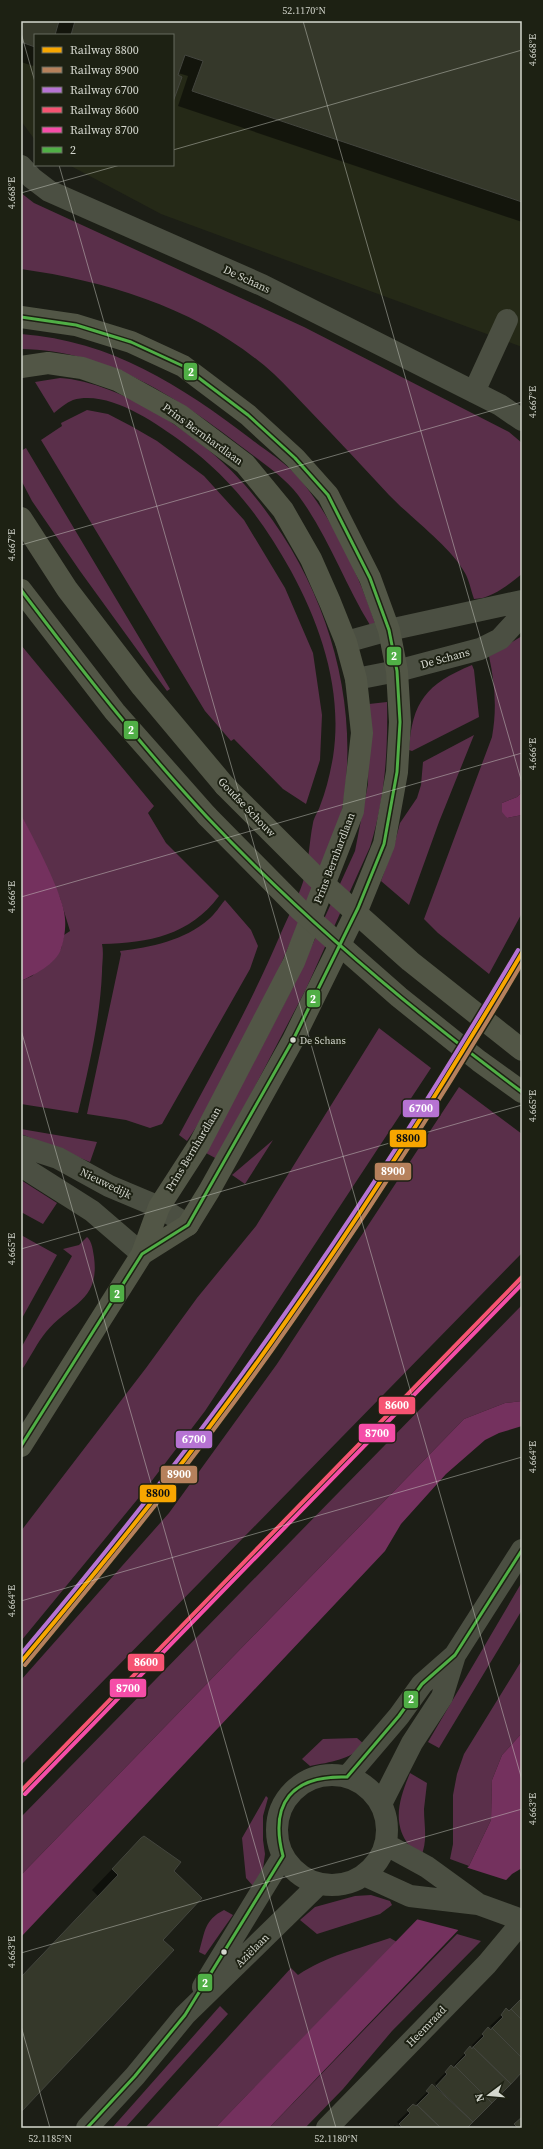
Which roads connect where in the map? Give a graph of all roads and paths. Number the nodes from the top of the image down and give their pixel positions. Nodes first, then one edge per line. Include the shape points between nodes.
1 (21, 166) edge
2 (21, 317) edge
3 (507, 320) dead end
4 (21, 367) edge
5 (474, 392) junction
6 (522, 420) edge
7 (21, 518) edge
8 (21, 590) edge
9 (522, 601) edge
10 (522, 615) edge
11 (389, 630) junction
12 (346, 642) junction
13 (397, 671) junction
14 (356, 679) junction
15 (522, 1050) edge
16 (522, 1092) edge
17 (21, 1146) edge
18 (21, 1166) edge
19 (159, 1207) junction
20 (188, 1225) junction
21 (142, 1254) junction
22 (21, 1446) edge
23 (522, 1550) edge
24 (455, 1655) junction
25 (347, 1777) junction
26 (381, 1804) junction
27 (385, 1844) junction
28 (283, 1856) junction
29 (364, 1875) junction
30 (318, 1884) junction
31 (482, 1906) junction
32 (522, 1921) edge
33 (185, 2015) junction
34 (87, 2128) edge
35 (327, 2128) edge

1 - 5 street, De Schans via 49,190 262,285
2 - 11 main road, Prins Bernhardlaan via 76,325 131,342 183,366 248,415 295,458 328,495 370,578
3 - 5 street
4 - 12 main road, Prins Bernhardlaan via 48,363 82,368 117,380 180,414 245,464 283,510 311,558
5 - 6 street, De Schans
7 - 15 main road, Goudse Schouw, bridge via 67,589 137,680 225,786 333,893 410,961
8 - 16 main road, bridge via 115,712 207,816 306,915 405,1002
9 - 11 street
10 - 13 street, De Schans via 500,639 480,649
11 - 12 street
11 - 13 main road, Prins Bernhardlaan
12 - 14 main road, Prins Bernhardlaan
13 - 14 street, De Schans
13 - 20 main road, Prins Bernhardlaan via 400,722 397,772 384,844 358,908 293,1040
14 - 19 main road, Prins Bernhardlaan via 362,732 353,811 294,962 199,1145
17 - 19 street, Nieuwedijk via 58,1158 109,1186
18 - 21 street via 92,1210
19 - 20 street, Nieuwedijk
19 - 21 main road, Prins Bernhardlaan
20 - 21 main road, Prins Bernhardlaan
21 - 22 main road, Prins Bernhardlaan
23 - 24 street
24 - 25 street via 422,1684 399,1716
24 - 26 street via 442,1697 412,1743
25 - 26 street via 372,1792
25 - 28 street via 313,1778 302,1784 286,1800 277,1822 277,1834
26 - 27 street via 386,1817
27 - 29 street via 377,1862
27 - 31 street via 428,1867
28 - 30 street via 298,1874
28 - 33 street, Aziëlaan
29 - 30 street via 342,1885
29 - 31 street via 410,1896
30 - 33 street, Aziëlaan
31 - 32 street
32 - 35 street, Heemraad via 487,1964
33 - 34 street, Aziëlaan via 135,2076

